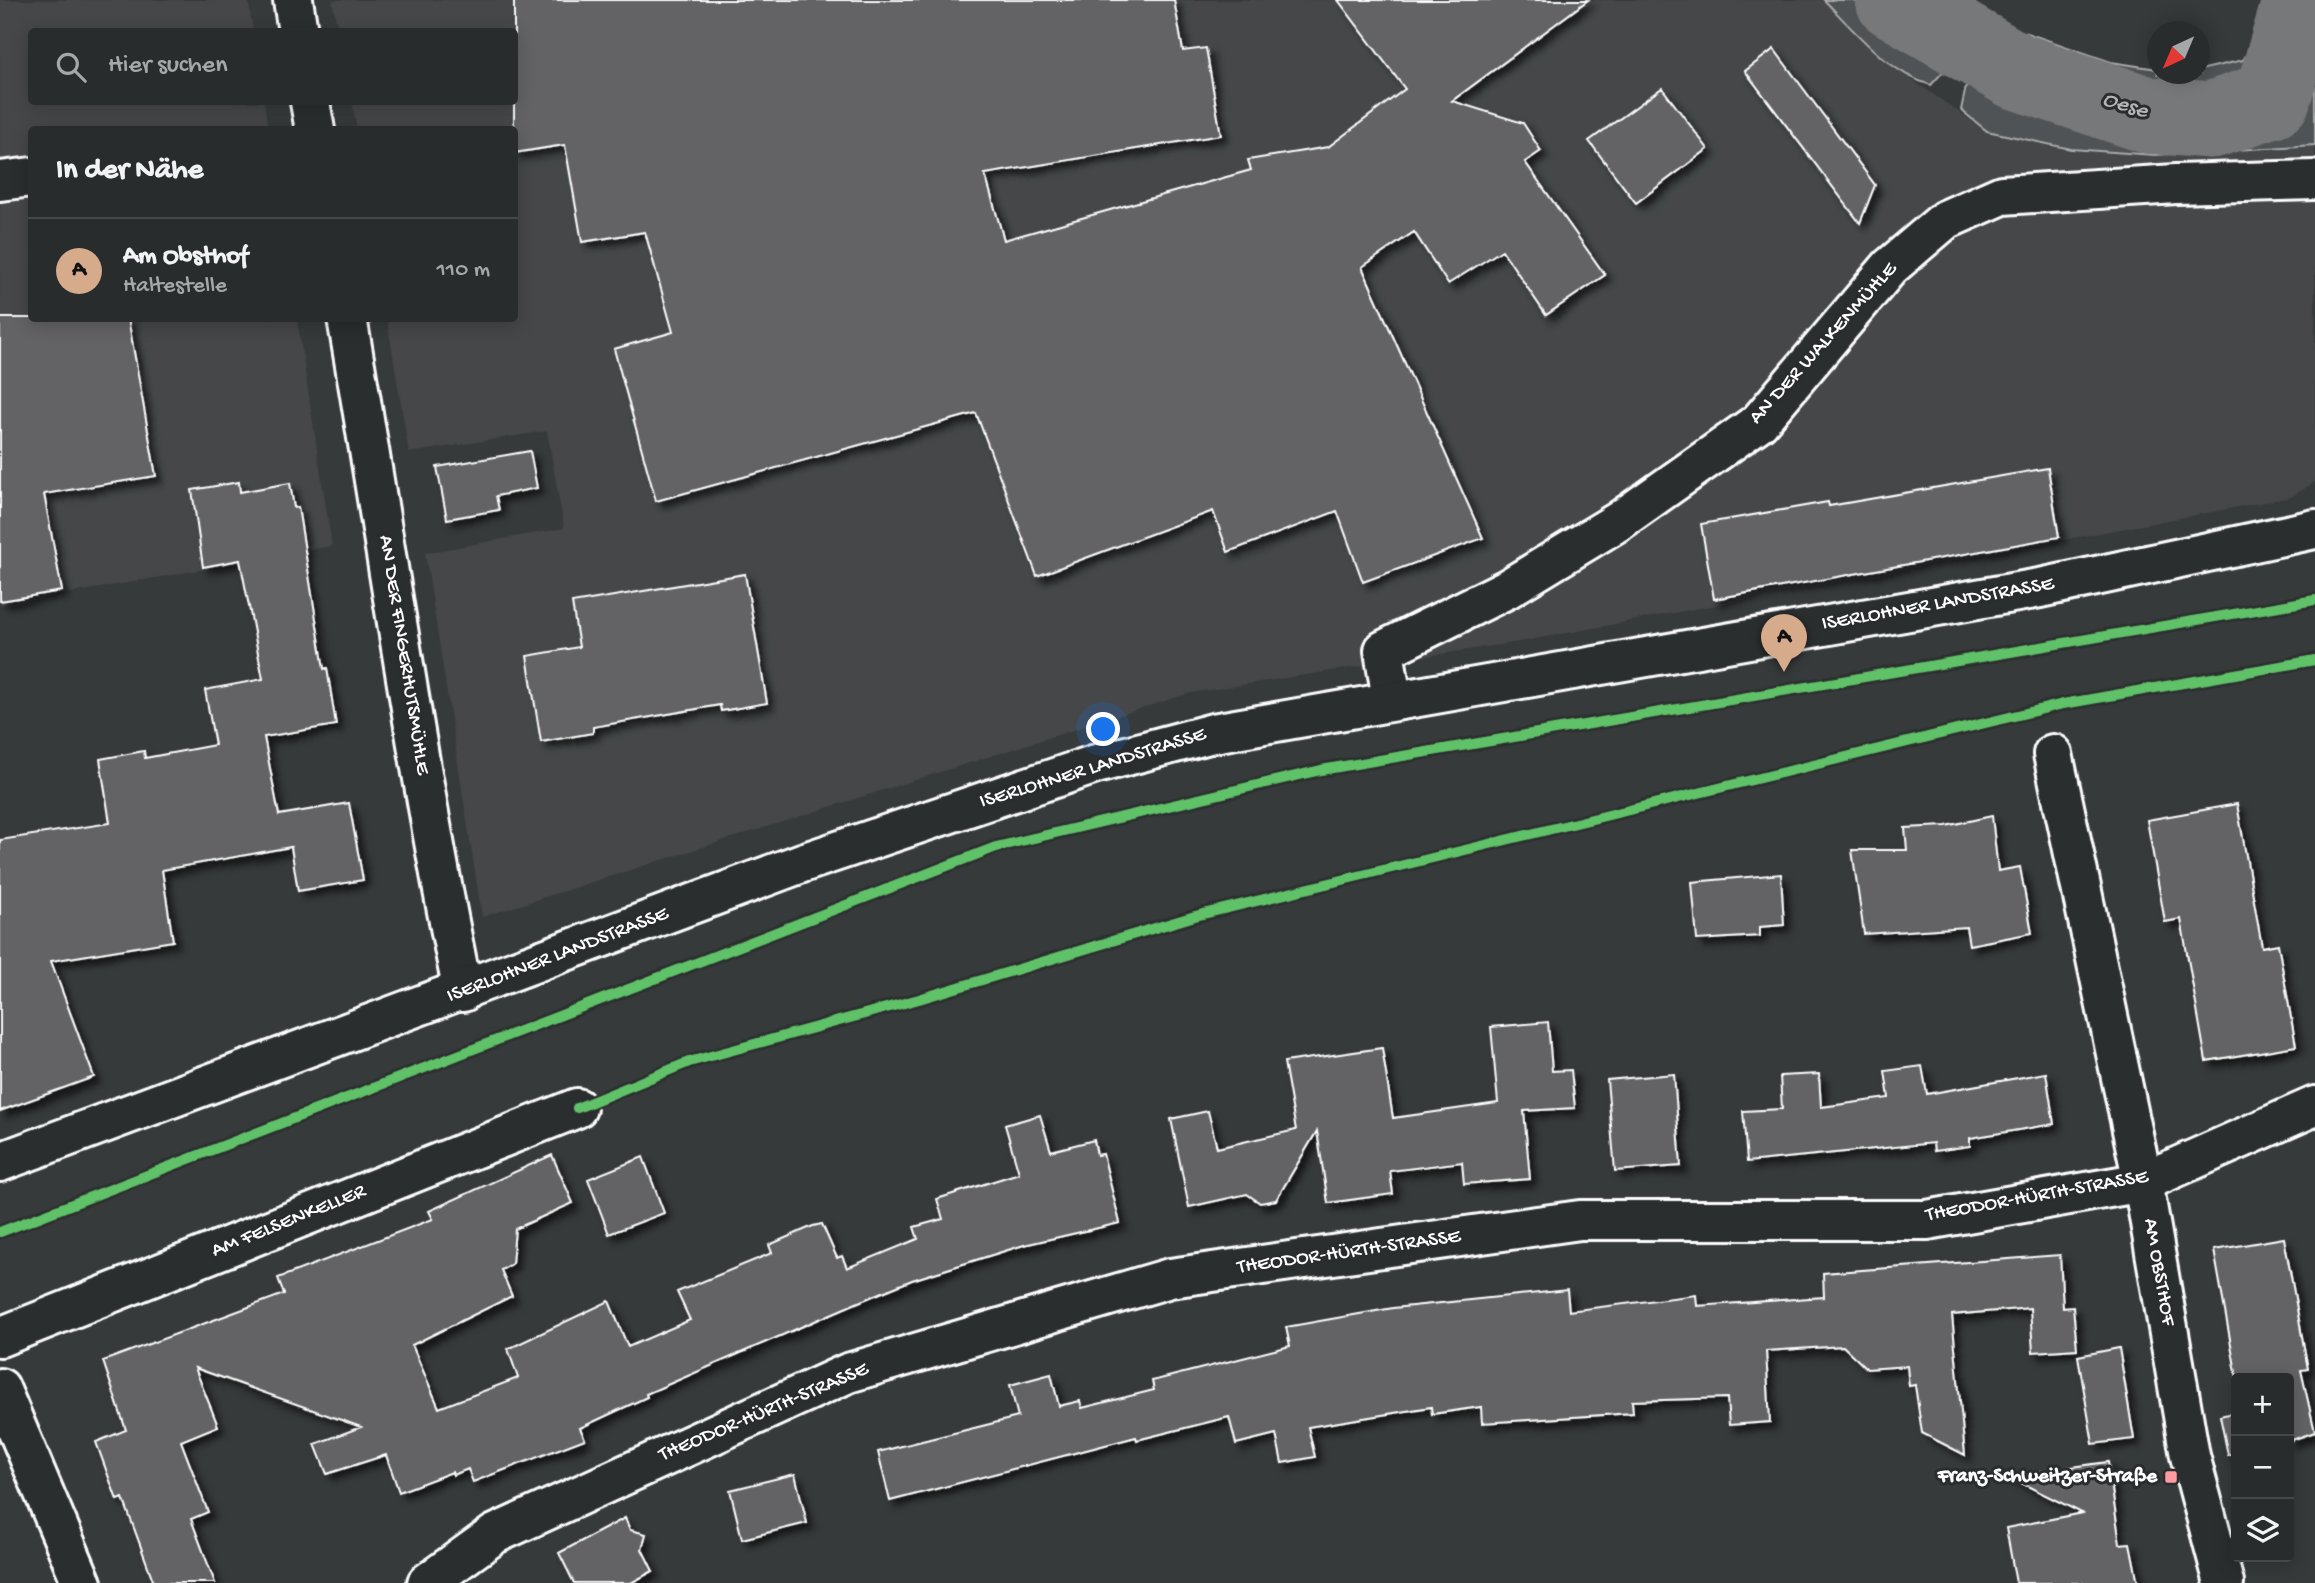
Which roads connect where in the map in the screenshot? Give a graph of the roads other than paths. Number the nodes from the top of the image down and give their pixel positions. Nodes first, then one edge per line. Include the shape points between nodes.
1 (293, 0) edge
2 (297, 28) edge
3 (310, 105) edge
4 (313, 126) edge
5 (28, 178) edge
6 (2315, 180) edge
7 (0, 181) edge
8 (348, 322) edge
9 (2315, 528) edge
10 (1392, 700) junction
11 (2053, 754) dead end
12 (463, 992) junction
13 (2315, 1106) edge
14 (577, 1108) dead end
15 (0, 1162) edge
16 (2143, 1182) junction
17 (0, 1337) edge
18 (0, 1388) edge
19 (82, 1583) edge
20 (427, 1583) edge
21 (2224, 1583) edge

1 - 2 street
3 - 4 street
5 - 7 street
6 - 10 street, AN DER WALKENMÜHLE via 2002,195 1945,220 1890,267 1759,422 1619,521 1507,589 1384,650
8 - 12 street, AN DER FINGERHUTSMÜHLE via 431,835
9 - 10 street, ISERLOHNER LANDSTRASSE via 2040,588
10 - 12 street, ISERLOHNER LANDSTRASSE via 1213,733 1096,764 802,863
11 - 16 street, AM OBSTHOF
12 - 15 street, ISERLOHNER LANDSTRASSE
13 - 16 street, THEODOR-HÜRTH-STRASSE
14 - 17 street, AM FELSENKELLER
16 - 20 street, THEODOR-HÜRTH-STRASSE via 1927,1220 1580,1220 1170,1278 848,1373 495,1534
16 - 21 street, AM OBSTHOF via 2190,1455
18 - 19 street

